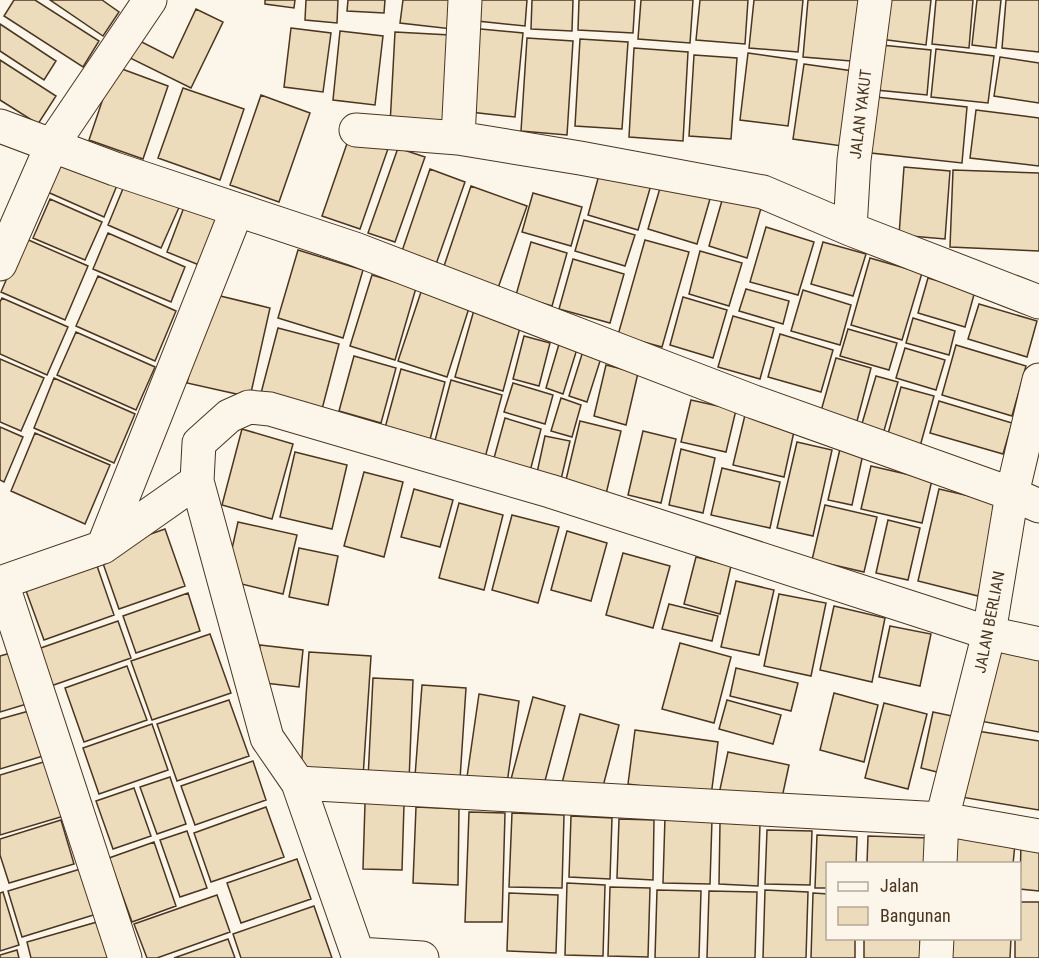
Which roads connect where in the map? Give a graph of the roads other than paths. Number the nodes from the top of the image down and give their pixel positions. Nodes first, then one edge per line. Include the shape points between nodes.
1 (150, 0) edge
2 (465, 0) edge
3 (875, 0) edge
4 (0, 126) edge
5 (356, 130) dead end
6 (458, 138) junction
7 (52, 145) junction
8 (237, 210) junction
9 (850, 229) junction
10 (0, 264) edge
11 (1039, 302) edge
12 (1039, 380) edge
13 (197, 481) junction
14 (1026, 500) edge
15 (103, 547) junction
16 (1, 583) edge
17 (988, 633) junction
18 (1039, 645) edge
19 (298, 783) junction
20 (942, 819) junction
21 (1039, 836) edge
22 (940, 862) edge
23 (937, 940) edge
24 (358, 956) edge
25 (125, 958) edge
26 (422, 958) edge
27 (936, 958) edge

1 - 7 street
2 - 6 street
3 - 9 street, JALAN YAKUT via 854,160
4 - 7 street
5 - 6 street
6 - 9 street via 763,192
7 - 8 street
7 - 10 street
8 - 14 street via 355,249 754,402
8 - 15 street
9 - 11 street
12 - 14 street, JALAN BERLIAN
13 - 15 street
13 - 17 street via 199,443 229,416 249,407 270,409 550,491
13 - 19 street via 267,738
14 - 17 street, JALAN BERLIAN
15 - 16 street
16 - 25 street
17 - 18 street
17 - 20 street, JALAN BERLIAN
19 - 20 street
19 - 24 street
20 - 21 street
20 - 22 street, JALAN BERLIAN
23 - 27 street
24 - 26 street

